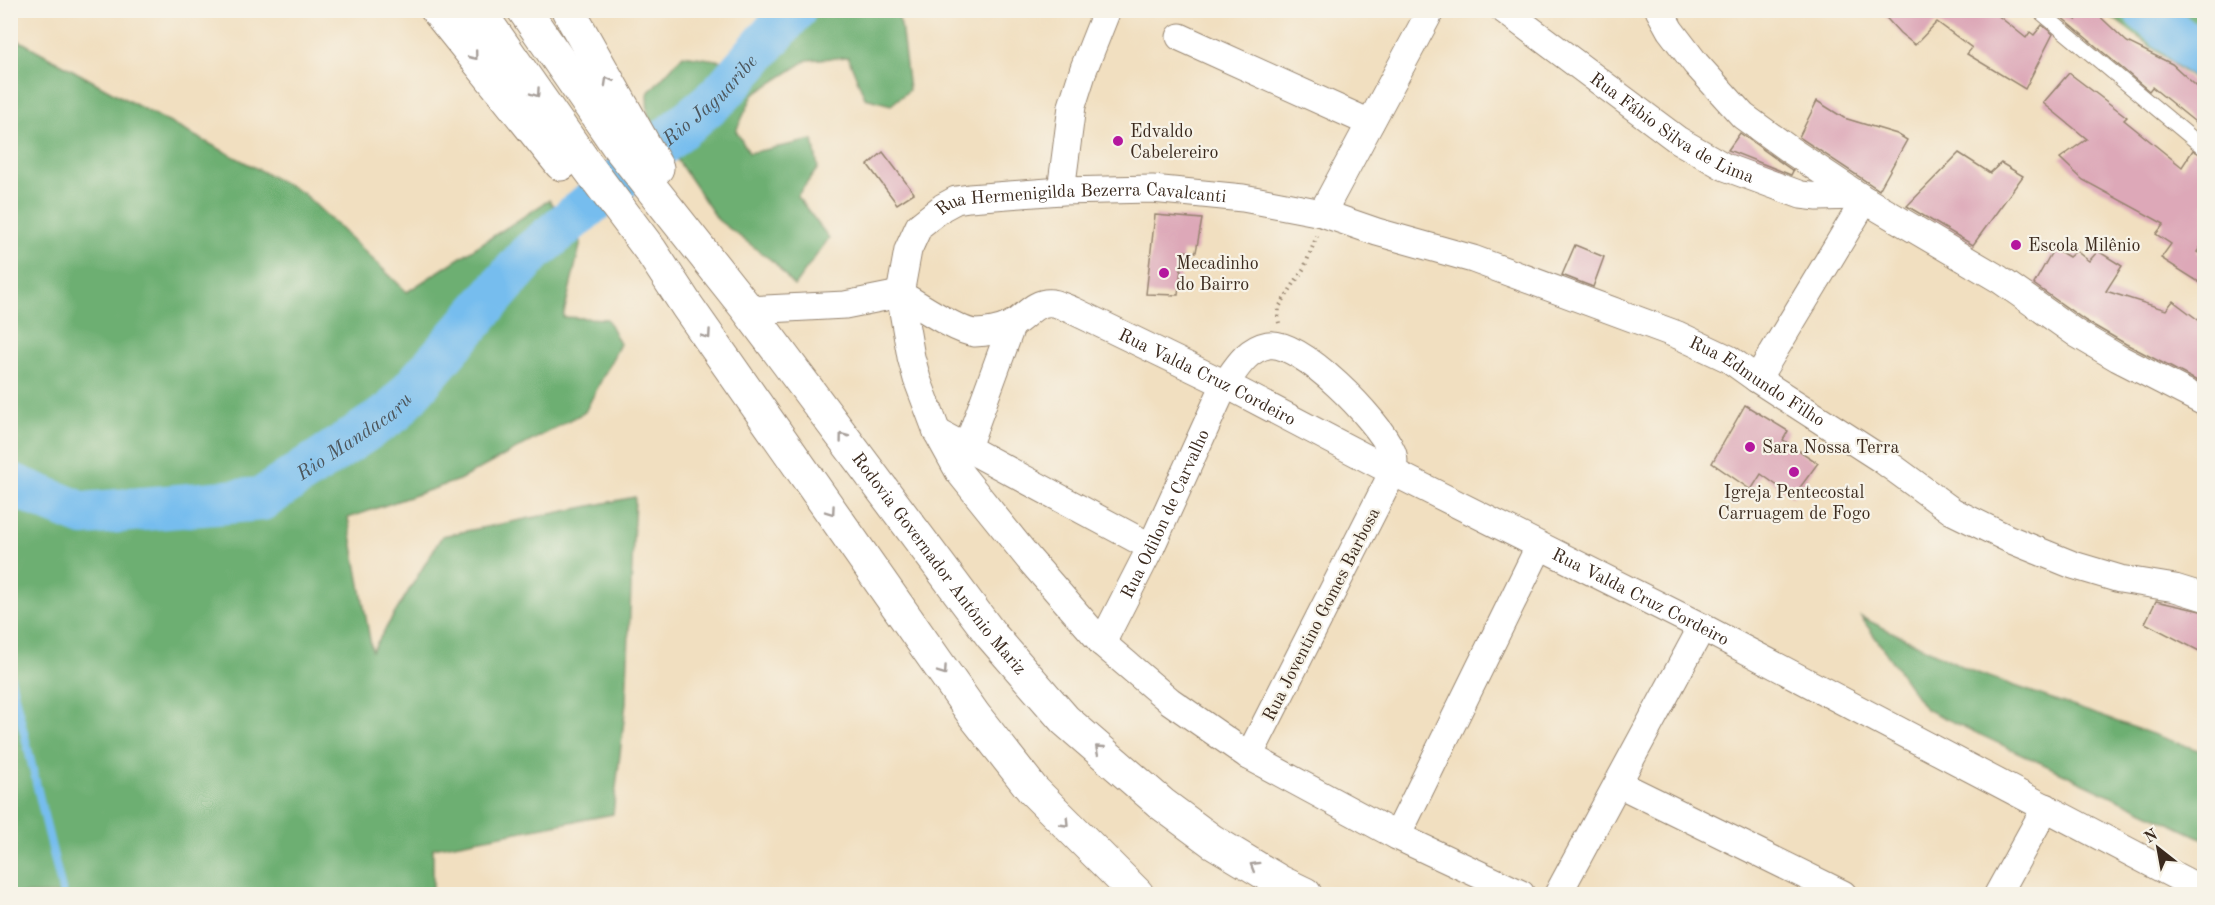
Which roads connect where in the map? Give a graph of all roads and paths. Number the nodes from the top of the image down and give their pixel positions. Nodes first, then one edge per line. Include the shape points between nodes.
1 (437, 10) edge
2 (478, 10) edge
3 (524, 10) edge
4 (568, 10) edge
5 (1107, 10) edge
6 (1431, 10) edge
7 (1504, 10) edge
8 (1659, 10) edge
9 (2038, 10) edge
10 (2083, 10) edge
11 (2074, 22) dead end
12 (1180, 37) dead end
13 (1370, 123) junction
14 (630, 148) junction
15 (2205, 148) edge
16 (580, 172) junction
17 (1061, 191) junction
18 (1862, 198) junction
19 (1322, 213) junction
20 (644, 255) junction
21 (900, 294) junction
22 (748, 310) junction
23 (1012, 324) junction
24 (1290, 348) junction
25 (1757, 379) junction
26 (1226, 384) junction
27 (2205, 402) edge
28 (937, 432) junction
29 (967, 447) junction
30 (1393, 472) junction
31 (1151, 547) junction
32 (1539, 547) junction
33 (2205, 597) edge
34 (1702, 627) junction
35 (1102, 643) junction
36 (1249, 756) junction
37 (1619, 784) junction
38 (2046, 807) junction
39 (1397, 836) junction
40 (2195, 890) edge
41 (1137, 894) edge
42 (1305, 894) edge
43 (1521, 894) edge
44 (1558, 894) edge
45 (1843, 894) edge
46 (1998, 894) edge

1 -> 16 highway
2 -> 16 highway
3 - 14 highway
14 -> 4 highway
5 - 17 street via 1072,106
6 - 13 street
7 - 18 street, Rua Fábio Silva de Lima via 1678,140 1716,163 1802,195
8 - 18 street via 1696,64 1743,116
9 - 15 lane
10 - 11 path
12 - 13 street
13 - 19 street
14 - 22 highway, Rodovia Governador Antônio Mariz
16 - 20 highway via 609,195
16 - 20 highway via 590,202
17 - 19 street, Rua Hermenigilda Bezerra Cavalcanti via 1152,189 1243,198
17 - 21 street, Rua Hermenigilda Bezerra Cavalcanti via 969,198 943,207 919,226 914,236
18 - 25 street
18 - 27 street via 1999,279 2098,346
19 - 24 path via 1313,250 1279,307 1278,318
19 - 25 street, Rua Edmundo Filho via 1473,259 1678,335 1729,359
20 -> 41 highway via 687,306 974,715 1032,789
21 - 22 street via 845,305
21 - 23 street, Rua Valda Cruz Cordeiro via 967,331 986,332
21 - 28 street, Rua Hermenigilda Bezerra Cavalcanti via 911,357
42 -> 22 highway, Rodovia Governador Antônio Mariz via 1212,841 1162,804 1065,720 992,636
23 - 26 street, Rua Valda Cruz Cordeiro via 1026,313 1054,303
23 - 29 street
24 - 26 street, Rua Odilon de Carvalho via 1270,344 1255,349 1241,361
24 - 30 street via 1339,387 1373,422 1392,452
25 - 33 street, Rua Edmundo Filho via 1884,461 1952,511 2009,539 2120,579
26 - 30 street, Rua Valda Cruz Cordeiro
26 - 31 street, Rua Odilon de Carvalho
28 - 29 street
28 - 35 street, Rua Hermenigilda Bezerra Cavalcanti via 979,498
29 - 31 street
30 - 32 street, Rua Valda Cruz Cordeiro
30 - 36 street, Rua Joventino Gomes Barbosa
31 - 35 street, Rua Odilon de Carvalho
32 - 34 street, Rua Valda Cruz Cordeiro
32 - 39 street
34 - 37 street
34 - 38 street, Rua Valda Cruz Cordeiro
35 - 36 street, Rua Hermenigilda Bezerra Cavalcanti via 1170,701
36 - 39 street, Rua Hermenigilda Bezerra Cavalcanti
37 - 44 street
37 - 45 street
38 - 40 street, Rua Valda Cruz Cordeiro
38 - 46 street
39 - 43 street, Rua Hermenigilda Bezerra Cavalcanti

